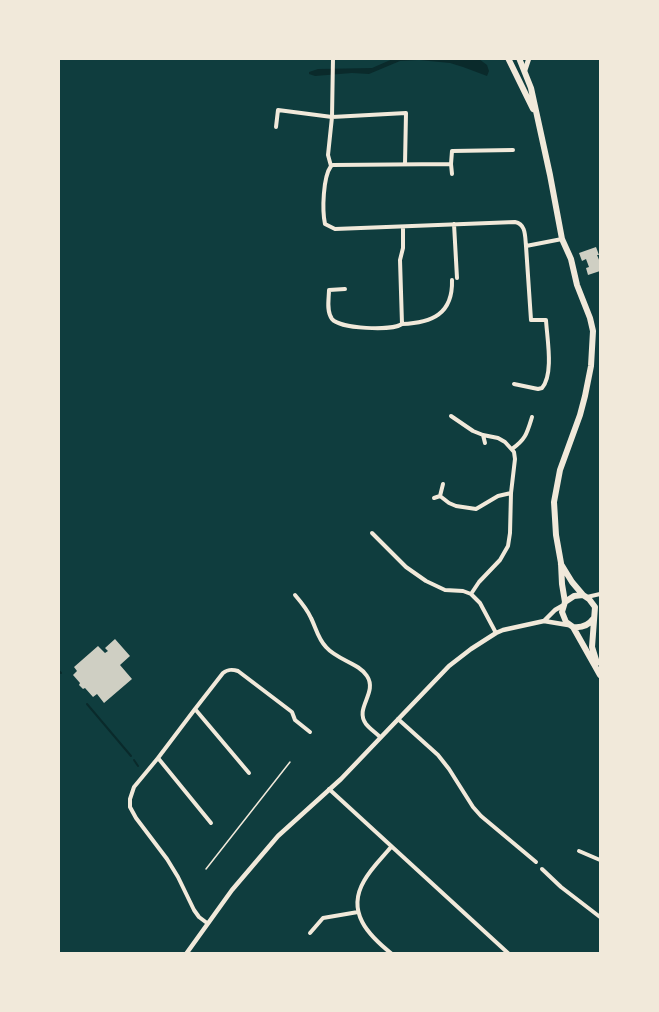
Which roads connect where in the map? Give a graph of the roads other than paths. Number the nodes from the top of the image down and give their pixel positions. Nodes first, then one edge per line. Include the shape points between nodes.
1 (333, 58) edge
2 (508, 58) edge
3 (519, 58) edge
4 (529, 58) edge
5 (525, 70) junction
6 (332, 117) junction
7 (537, 117) junction
8 (276, 127) dead end
9 (513, 150) dead end
10 (405, 164) junction
11 (451, 164) junction
12 (331, 166) junction
13 (452, 174) dead end
14 (454, 224) junction
15 (403, 227) junction
16 (562, 239) junction
17 (526, 246) junction
18 (345, 289) dead end
19 (401, 325) junction
20 (514, 384) dead end
21 (451, 416) dead end
22 (532, 417) dead end
23 (483, 435) junction
24 (485, 443) dead end
25 (512, 449) junction
26 (443, 484) dead end
27 (511, 493) junction
28 (440, 496) junction
29 (434, 498) dead end
30 (372, 533) dead end
31 (561, 563) junction
32 (471, 594) junction
33 (600, 594) edge
34 (295, 595) dead end
35 (585, 596) junction
36 (564, 604) junction
37 (596, 614) edge
38 (544, 621) junction
39 (572, 626) junction
40 (496, 633) junction
41 (600, 674) edge
42 (195, 709) junction
43 (397, 718) junction
44 (310, 732) dead end
45 (380, 738) junction
46 (158, 758) junction
47 (249, 773) dead end
48 (329, 789) junction
49 (212, 823) dead end
50 (391, 847) junction
51 (579, 852) dead end
52 (588, 855) junction
53 (600, 860) edge
54 (536, 862) dead end
55 (584, 862) dead end
56 (542, 868) dead end
57 (358, 912) junction
58 (599, 914) edge
59 (207, 923) junction
60 (310, 933) dead end
61 (186, 954) edge
62 (392, 954) edge
63 (508, 954) edge

1 - 6 street
2 - 7 main road
3 - 5 main road
4 - 5 main road
5 - 7 main road
6 - 8 street via 278,110
6 - 10 street via 406,113
6 - 12 street via 328,155
7 - 16 main road
9 - 11 street via 452,151
10 - 11 street
10 - 12 street
11 - 13 street
12 - 15 street via 323,210 325,224 335,229
14 - 15 street
14 - 17 street via 519,223 524,229
14 - 19 street via 451,297 428,321
15 - 19 street
16 - 17 street
16 - 31 main road via 590,318 593,338 585,396 560,470 554,502
17 - 20 street via 531,320 546,320 548,371 542,388
18 - 19 street via 329,290 329,311 339,324 376,328
21 - 23 street
22 - 25 street via 523,442
23 - 24 street
23 - 25 street via 498,438
25 - 27 street via 515,459
26 - 28 street
27 - 28 street via 477,509 456,506
27 - 32 street via 508,546
28 - 29 street
30 - 32 street via 426,581 445,590
31 - 35 main road
31 - 36 main road
32 - 40 street
33 - 35 street
34 - 45 street via 325,646 367,675 370,695 362,713 365,723
35 - 36 main road via 573,596
35 - 37 main road
36 - 38 street
36 - 39 main road via 563,617
37 - 39 main road via 586,626
37 - 41 main road via 592,647
38 - 39 street
38 - 40 street
39 - 41 main road
40 - 43 street via 449,666
42 - 44 street via 223,673 234,669 291,712
42 - 46 street
42 - 47 street
43 - 45 street
43 - 54 street via 438,755 481,816
45 - 48 street
46 - 49 street
46 - 59 street via 134,788 130,807 167,859 194,910
48 - 50 street
48 - 59 street via 278,836
50 - 57 street via 363,882
50 - 63 street
51 - 52 street
52 - 53 street
52 - 55 street
56 - 58 street
57 - 60 street via 323,918
57 - 62 street via 366,930
59 - 61 street

